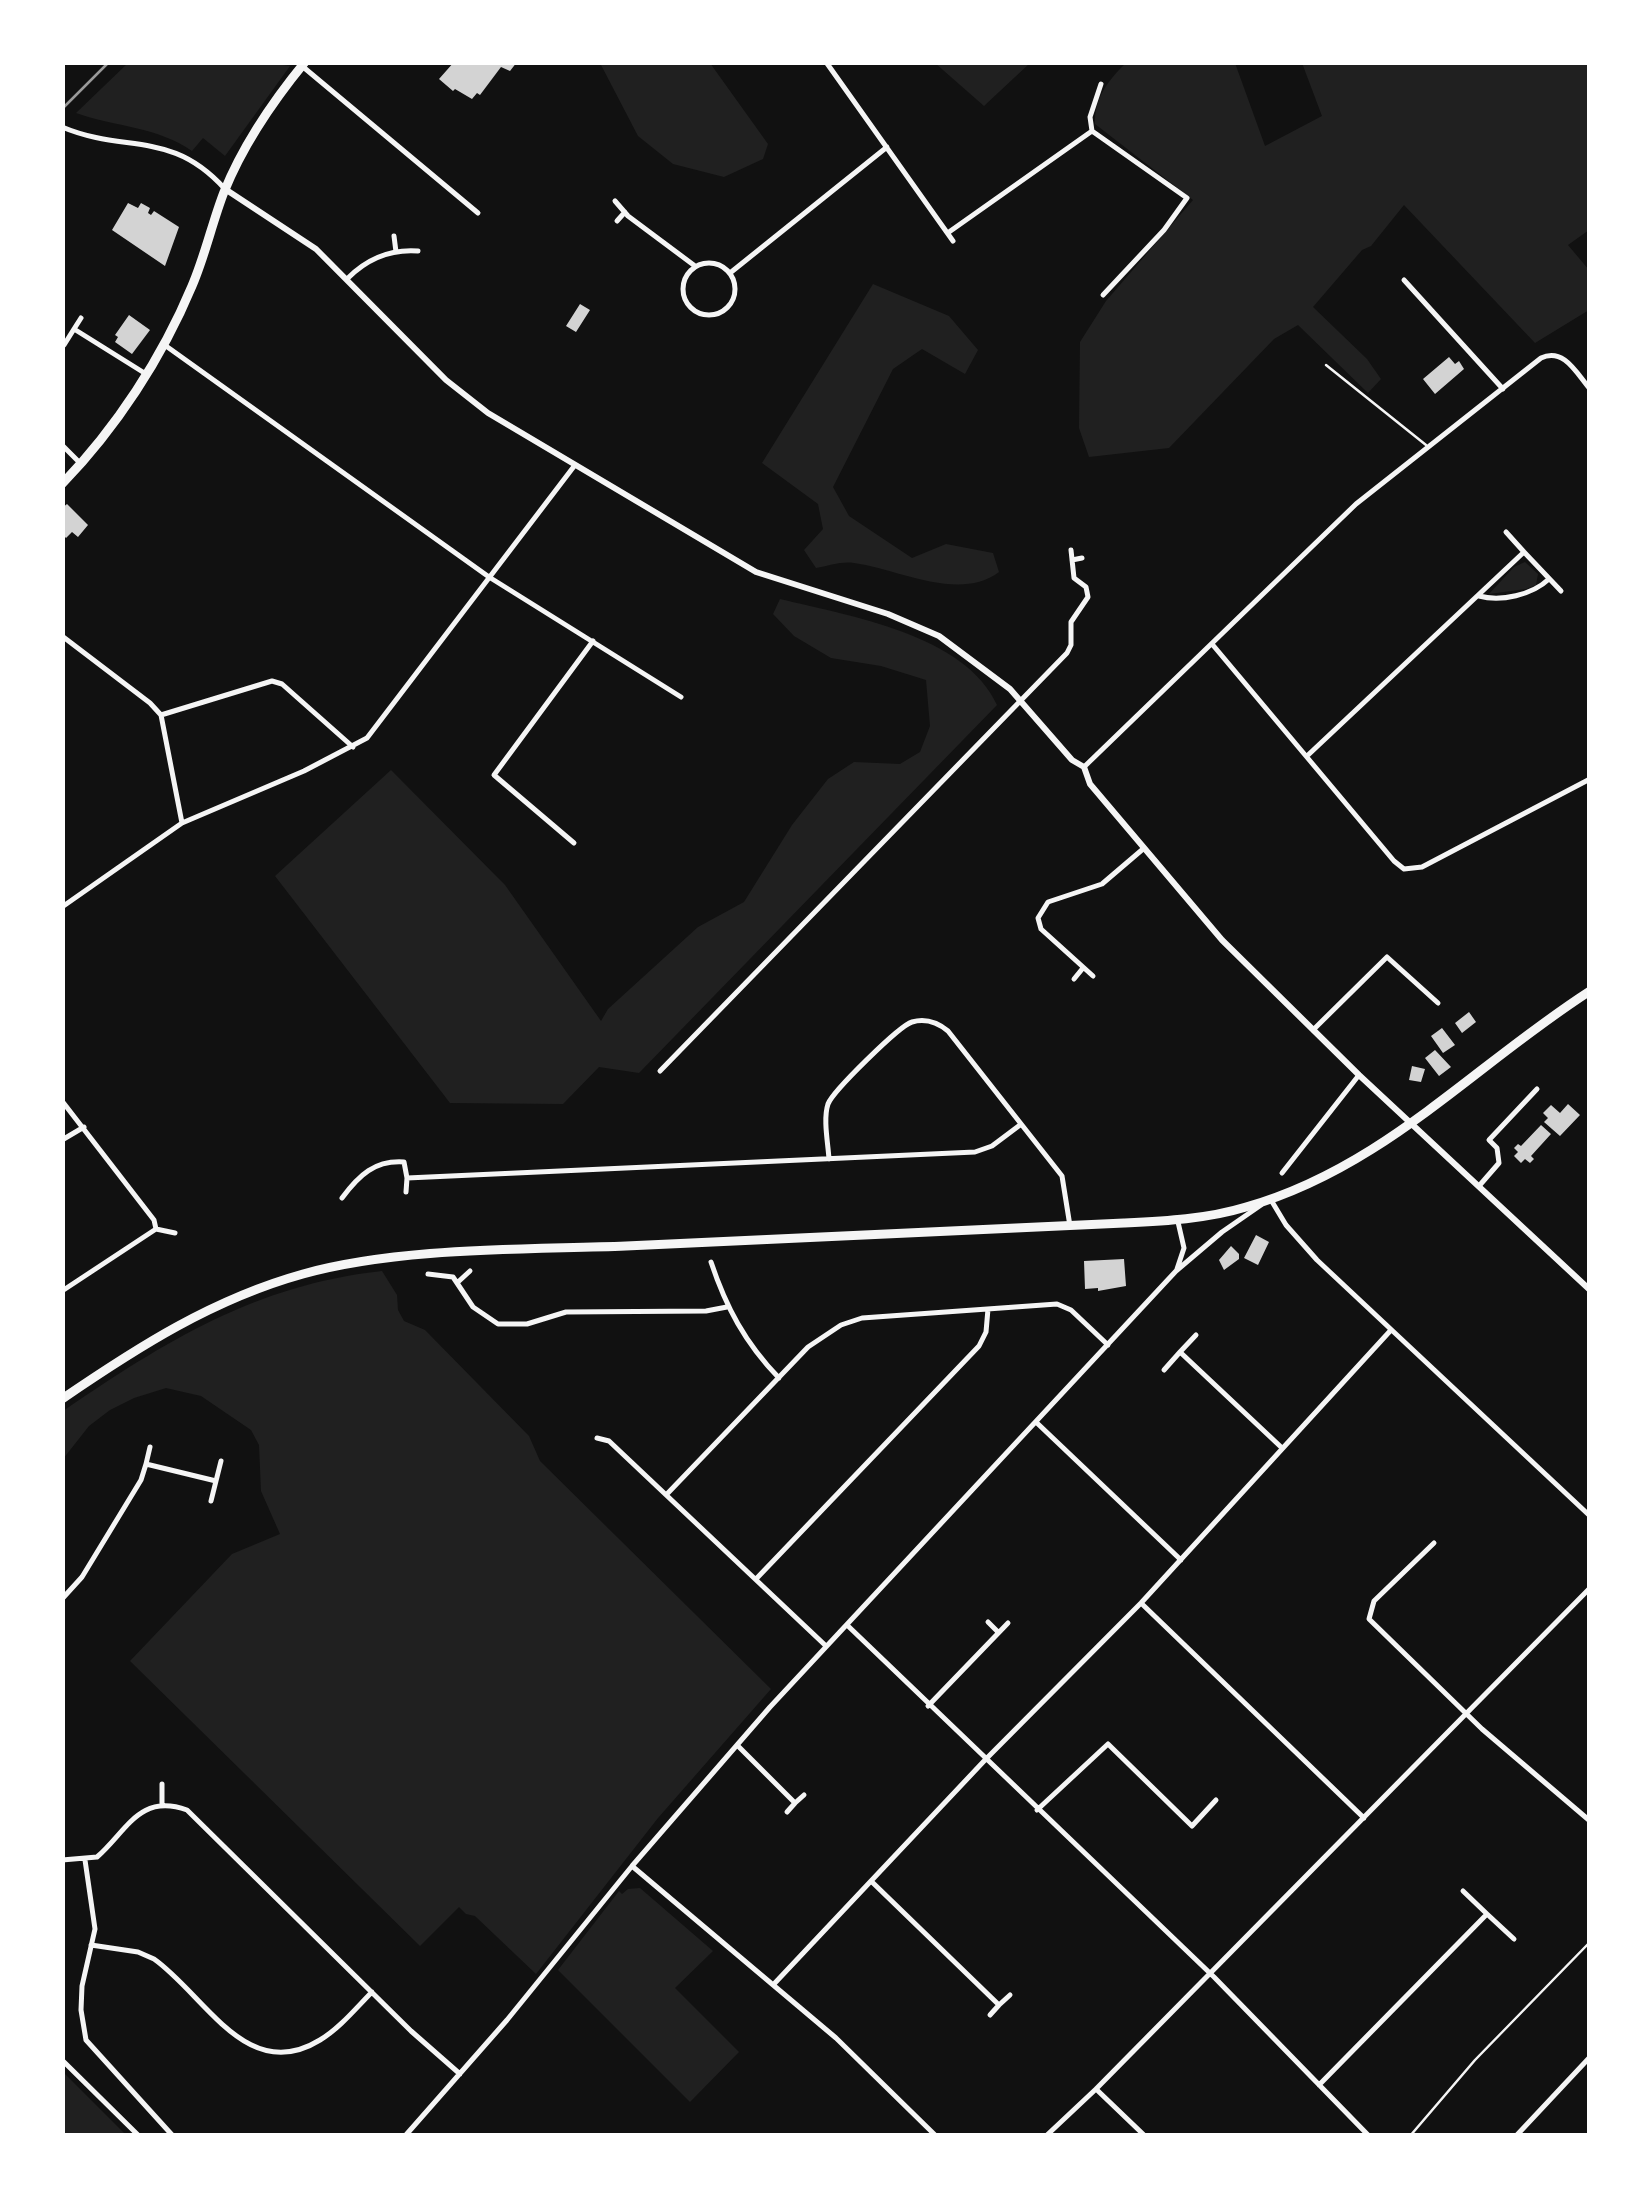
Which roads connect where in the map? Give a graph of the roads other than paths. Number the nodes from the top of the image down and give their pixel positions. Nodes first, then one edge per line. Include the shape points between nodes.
1 (826, 62) edge
2 (303, 64) edge
3 (1101, 84) dead end
4 (62, 127) edge
5 (1092, 132) junction
6 (887, 147) junction
7 (226, 189) junction
8 (614, 201) dead end
9 (625, 212) junction
10 (478, 213) dead end
11 (617, 221) dead end
12 (948, 232) junction
13 (394, 236) dead end
14 (953, 241) dead end
15 (418, 251) dead end
16 (396, 252) junction
17 (695, 266) junction
18 (730, 273) junction
19 (348, 278) junction
20 (1404, 280) dead end
21 (1103, 295) dead end
22 (81, 318) dead end
23 (74, 328) junction
24 (163, 344) junction
25 (64, 345) edge
26 (1326, 366) dead end
27 (146, 374) junction
28 (1503, 388) junction
29 (1590, 389) edge
30 (62, 444) edge
31 (1427, 446) junction
32 (81, 464) junction
33 (574, 464) junction
34 (62, 484) edge
35 (1506, 532) dead end
36 (1071, 550) dead end
37 (1524, 552) junction
38 (1082, 558) dead end
39 (1072, 560) junction
40 (489, 577) junction
41 (1549, 579) junction
42 (1561, 591) dead end
43 (1478, 596) junction
44 (62, 636) edge
45 (593, 641) junction
46 (1212, 644) junction
47 (680, 697) dead end
48 (1021, 700) junction
49 (161, 716) junction
50 (354, 747) junction
51 (1308, 756) junction
52 (1084, 767) junction
53 (1590, 779) edge
54 (182, 823) junction
55 (574, 842) dead end
56 (1144, 849) junction
57 (62, 907) edge
58 (1084, 968) junction
59 (1093, 976) dead end
60 (1074, 979) dead end
61 (1590, 991) edge
62 (1438, 1002) dead end
63 (1313, 1030) junction
64 (660, 1071) dead end
65 (1359, 1074) junction
66 (1537, 1089) dead end
67 (62, 1100) edge
68 (1412, 1124) junction
69 (1020, 1125) junction
70 (84, 1127) junction
71 (62, 1140) edge
72 (828, 1159) junction
73 (1282, 1173) dead end
74 (407, 1178) junction
75 (1479, 1186) junction
76 (406, 1192) dead end
77 (342, 1198) dead end
78 (1272, 1199) junction
79 (1177, 1220) junction
80 (1070, 1226) junction
81 (156, 1230) junction
82 (175, 1233) dead end
83 (711, 1262) dead end
84 (470, 1271) dead end
85 (1176, 1271) junction
86 (428, 1274) dead end
87 (458, 1282) junction
88 (1590, 1290) edge
89 (62, 1291) edge
90 (727, 1307) junction
91 (988, 1309) junction
92 (1391, 1330) junction
93 (1196, 1335) dead end
94 (1108, 1346) junction
95 (1180, 1352) junction
96 (1164, 1370) dead end
97 (779, 1378) junction
98 (62, 1399) edge
99 (1036, 1423) junction
100 (597, 1438) dead end
101 (150, 1447) dead end
102 (1280, 1447) junction
103 (221, 1460) dead end
104 (146, 1464) junction
105 (216, 1481) junction
106 (667, 1494) junction
107 (211, 1501) dead end
108 (1590, 1516) edge
109 (1434, 1543) dead end
110 (1181, 1560) junction
111 (756, 1579) junction
112 (1590, 1588) edge
113 (62, 1600) edge
114 (1141, 1603) junction
115 (988, 1622) dead end
116 (1008, 1622) dead end
117 (846, 1624) junction
118 (998, 1632) junction
119 (826, 1646) junction
120 (928, 1706) junction
121 (1466, 1714) junction
122 (737, 1745) junction
123 (985, 1760) junction
124 (162, 1784) dead end
125 (804, 1795) dead end
126 (1216, 1800) dead end
127 (795, 1803) junction
128 (162, 1805) junction
129 (1037, 1810) junction
130 (787, 1812) dead end
131 (1364, 1818) junction
132 (1590, 1821) edge
133 (62, 1860) edge
134 (85, 1860) junction
135 (632, 1866) junction
136 (871, 1881) junction
137 (1463, 1891) dead end
138 (1487, 1914) junction
139 (1514, 1940) dead end
140 (91, 1945) junction
141 (1210, 1973) junction
142 (773, 1985) junction
143 (372, 1992) junction
144 (1010, 1995) dead end
145 (1000, 2005) junction
146 (990, 2015) dead end
147 (1590, 2057) edge
148 (62, 2060) edge
149 (460, 2074) junction
150 (1319, 2085) junction
151 (1096, 2089) junction
152 (138, 2136) edge
153 (173, 2136) edge
154 (405, 2136) edge
155 (936, 2136) edge
156 (1046, 2136) edge
157 (1144, 2136) edge
158 (1369, 2136) edge
159 (1516, 2136) edge

1 - 6 street
2 - 7 main road via 257,129
2 - 10 street
3 - 5 street
4 - 7 street via 168,148
5 - 12 street
5 - 21 street via 1188,198
6 - 12 street
6 - 18 street
7 - 19 street
7 - 24 main road via 194,284
8 - 9 street
9 - 11 street
9 - 17 street
12 - 14 street
13 - 16 street
15 - 16 street
16 - 19 street via 374,258
17 - 18 street via 713,263
17 - 18 street via 682,293 701,315 719,314 733,299
19 - 33 street via 446,380
20 - 28 street
22 - 23 street
23 - 25 street
23 - 27 street
24 - 27 main road
24 - 40 street
26 - 31 lane
27 - 32 main road
28 - 29 street via 1555,354
28 - 31 street
30 - 32 street
31 - 46 street via 1332,525
32 - 34 main road
33 - 40 street
33 - 48 street via 756,572 940,636
35 - 37 street
36 - 39 street
37 - 41 street
37 - 43 street
38 - 39 street
39 - 48 street via 1074,578 1088,598 1071,622 1071,645
40 - 45 street
40 - 50 street via 371,734
41 - 42 street
41 - 43 street via 1533,592
43 - 51 street
44 - 49 street
45 - 47 street
45 - 55 street via 494,775
46 - 51 street
46 - 52 street
48 - 52 street
48 - 64 street
49 - 50 street via 272,680
49 - 54 street
50 - 54 street
51 - 53 street via 1402,868 1422,867
52 - 56 street via 1090,784
54 - 57 street
56 - 58 street via 1102,884 1056,897 1041,910 1041,930
56 - 63 street via 1222,940
58 - 59 street
58 - 60 street
61 - 68 main road
62 - 63 street via 1388,957
63 - 65 street
65 - 68 street
65 - 73 street
66 - 75 street via 1489,1140 1499,1163
67 - 70 street
68 - 75 street
68 - 78 main road via 1349,1165
69 - 72 street via 984,1150
69 - 72 street via 948,1031 920,1020 892,1036 828,1104
69 - 80 street via 1062,1176
70 - 71 street
70 - 81 street
72 - 74 street
74 - 76 street
74 - 77 street via 404,1162 387,1161 367,1169
75 - 88 street
78 - 79 main road
78 - 85 street
78 - 92 street via 1286,1226
79 - 80 main road
79 - 85 street via 1184,1248
80 - 98 main road via 363,1262 300,1275 210,1309
81 - 82 street
81 - 89 street
83 - 90 street
84 - 87 street
85 - 94 street
86 - 87 street
87 - 90 street via 483,1317 511,1326 566,1312
90 - 97 street
91 - 94 street via 1063,1306
91 - 97 street via 862,1318 824,1334
91 - 111 street via 979,1346
92 - 102 street
92 - 108 street
93 - 95 street
94 - 99 street
95 - 96 street
95 - 102 street
97 - 106 street
99 - 110 street
99 - 117 street
100 - 106 street via 610,1441
101 - 104 street
102 - 110 street
103 - 105 street
104 - 105 street
104 - 113 street via 142,1480
105 - 107 street
106 - 111 street
109 - 121 street via 1368,1613
110 - 114 street
111 - 119 street
112 - 121 street
114 - 123 street
114 - 131 street
115 - 118 street
116 - 118 street
117 - 119 street
117 - 120 street
118 - 120 street
119 - 122 street
120 - 123 street
121 - 131 street
121 - 132 street
122 - 127 street
122 - 135 street
123 - 129 street
123 - 136 street
124 - 128 street
125 - 127 street
126 - 129 street via 1192,1826 1108,1744
127 - 130 street
128 - 134 street via 135,1816 97,1857
128 - 143 street via 200,1820
129 - 141 street
131 - 141 street
133 - 134 street
134 - 140 street via 95,1911
135 - 142 street
135 - 149 street
136 - 142 street
136 - 145 street
137 - 138 street
138 - 139 street
138 - 150 street
140 - 143 street via 154,1959 254,2048 284,2052 320,2040
140 - 153 street via 82,1986 86,2040
141 - 150 street
141 - 151 street
142 - 155 street
143 - 149 street
144 - 145 street
145 - 146 street
147 - 159 street
148 - 152 street
149 - 154 street
150 - 158 street
151 - 156 street
151 - 157 street

